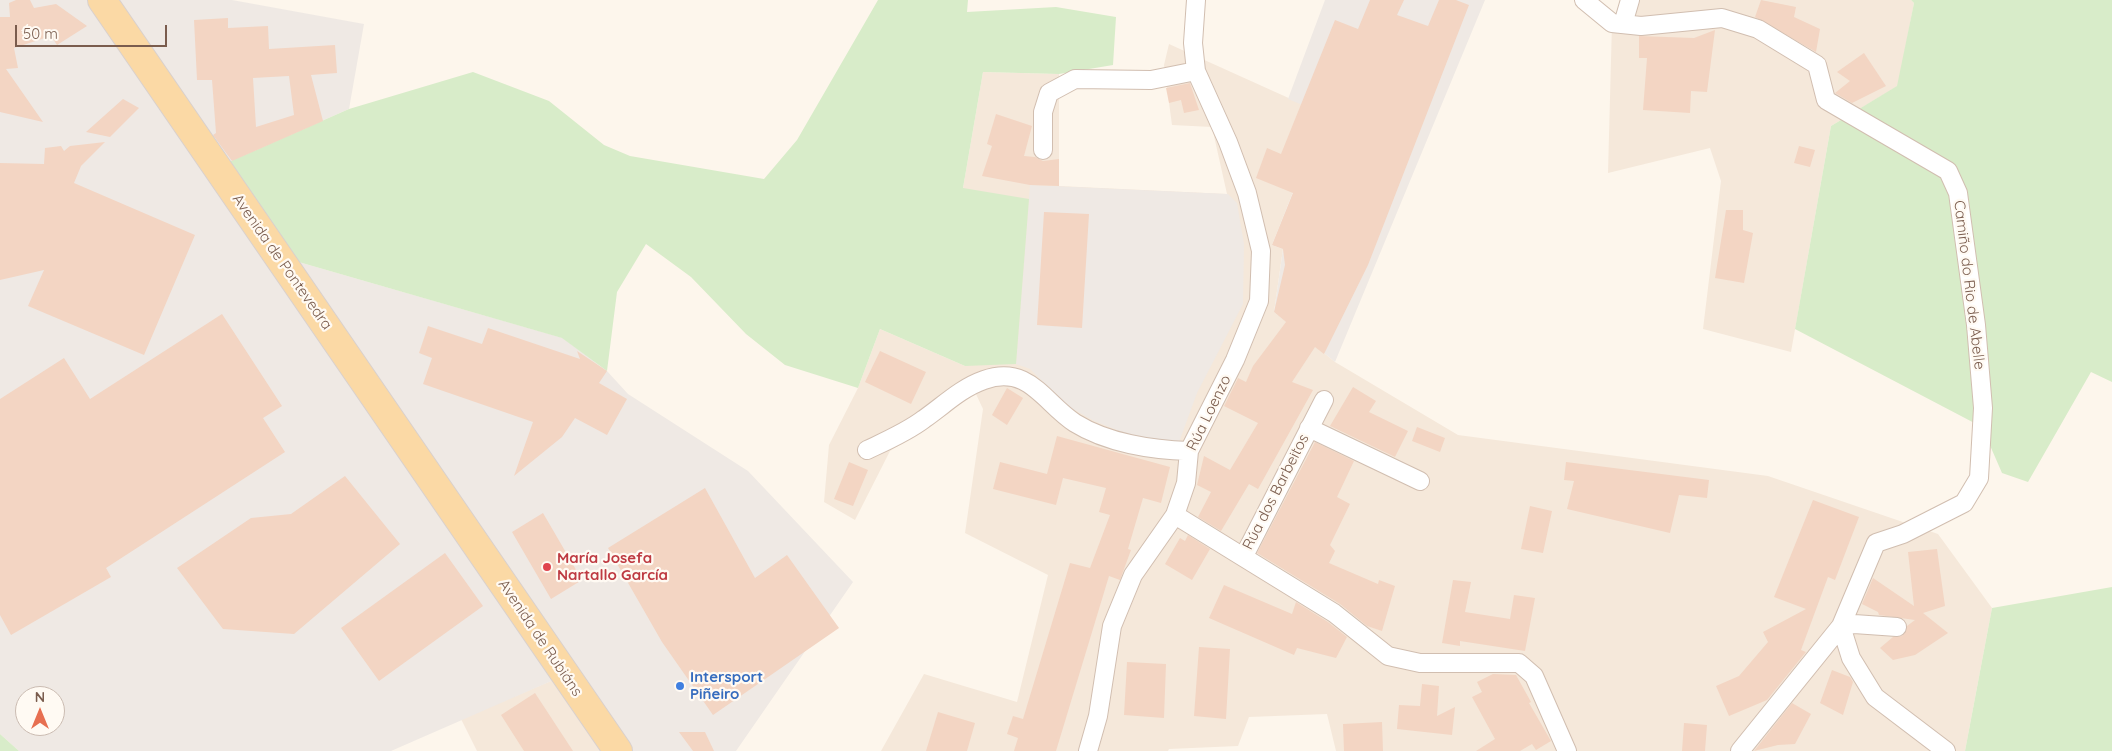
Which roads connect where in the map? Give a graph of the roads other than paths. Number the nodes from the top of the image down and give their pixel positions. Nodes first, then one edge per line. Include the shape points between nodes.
1 (102, 0) edge
2 (1196, 0) edge
3 (1584, 0) edge
4 (1630, 0) edge
5 (1623, 24) junction
6 (1196, 70) junction
7 (1043, 150) dead end
8 (1324, 400) dead end
9 (1309, 428) junction
10 (867, 450) dead end
11 (1189, 451) junction
12 (1420, 481) dead end
13 (1175, 515) junction
14 (462, 525) joint
15 (1244, 556) junction
16 (1841, 626) junction
17 (1897, 627) dead end
18 (618, 751) edge
19 (1088, 751) edge
20 (1567, 751) edge
21 (1740, 751) edge
22 (1946, 751) edge

1 - 14 main road, Avenida de Pontevedra
2 - 6 street, Rúa Loenzo via 1193,43
3 - 5 street, Camiño do Rio de Abelle via 1612,23
4 - 5 street
5 - 16 street, Camiño do Rio de Abelle via 1641,26 1722,18 1758,29 1817,65 1826,100 1948,171 1958,194 1976,325 1983,408 1979,478 1964,503 1902,534 1876,543
6 - 7 street via 1151,80 1075,79 1049,94 1043,112
6 - 11 street, Rúa Loenzo via 1247,193 1261,251 1259,301 1235,360
8 - 9 street, Rúa dos Barbeitos
9 - 12 street, Rúa dos Barbeitos
9 - 15 street, Rúa dos Barbeitos
10 - 11 street via 923,420 966,387 987,379 1014,376 1047,396 1075,422 1109,438 1162,450
11 - 13 street, Rúa Loenzo via 1186,483
13 - 15 street, Rúa dos Barbeitos
13 - 19 street, Rúa Loenzo via 1133,575 1112,626 1098,716
14 - 18 main road, Avenida de Rubiáns
15 - 20 street, Rúa dos Barbeitos via 1334,613 1388,656 1420,663 1519,663 1534,676
16 - 17 street
16 - 21 street
16 - 22 street via 1851,658 1875,697

